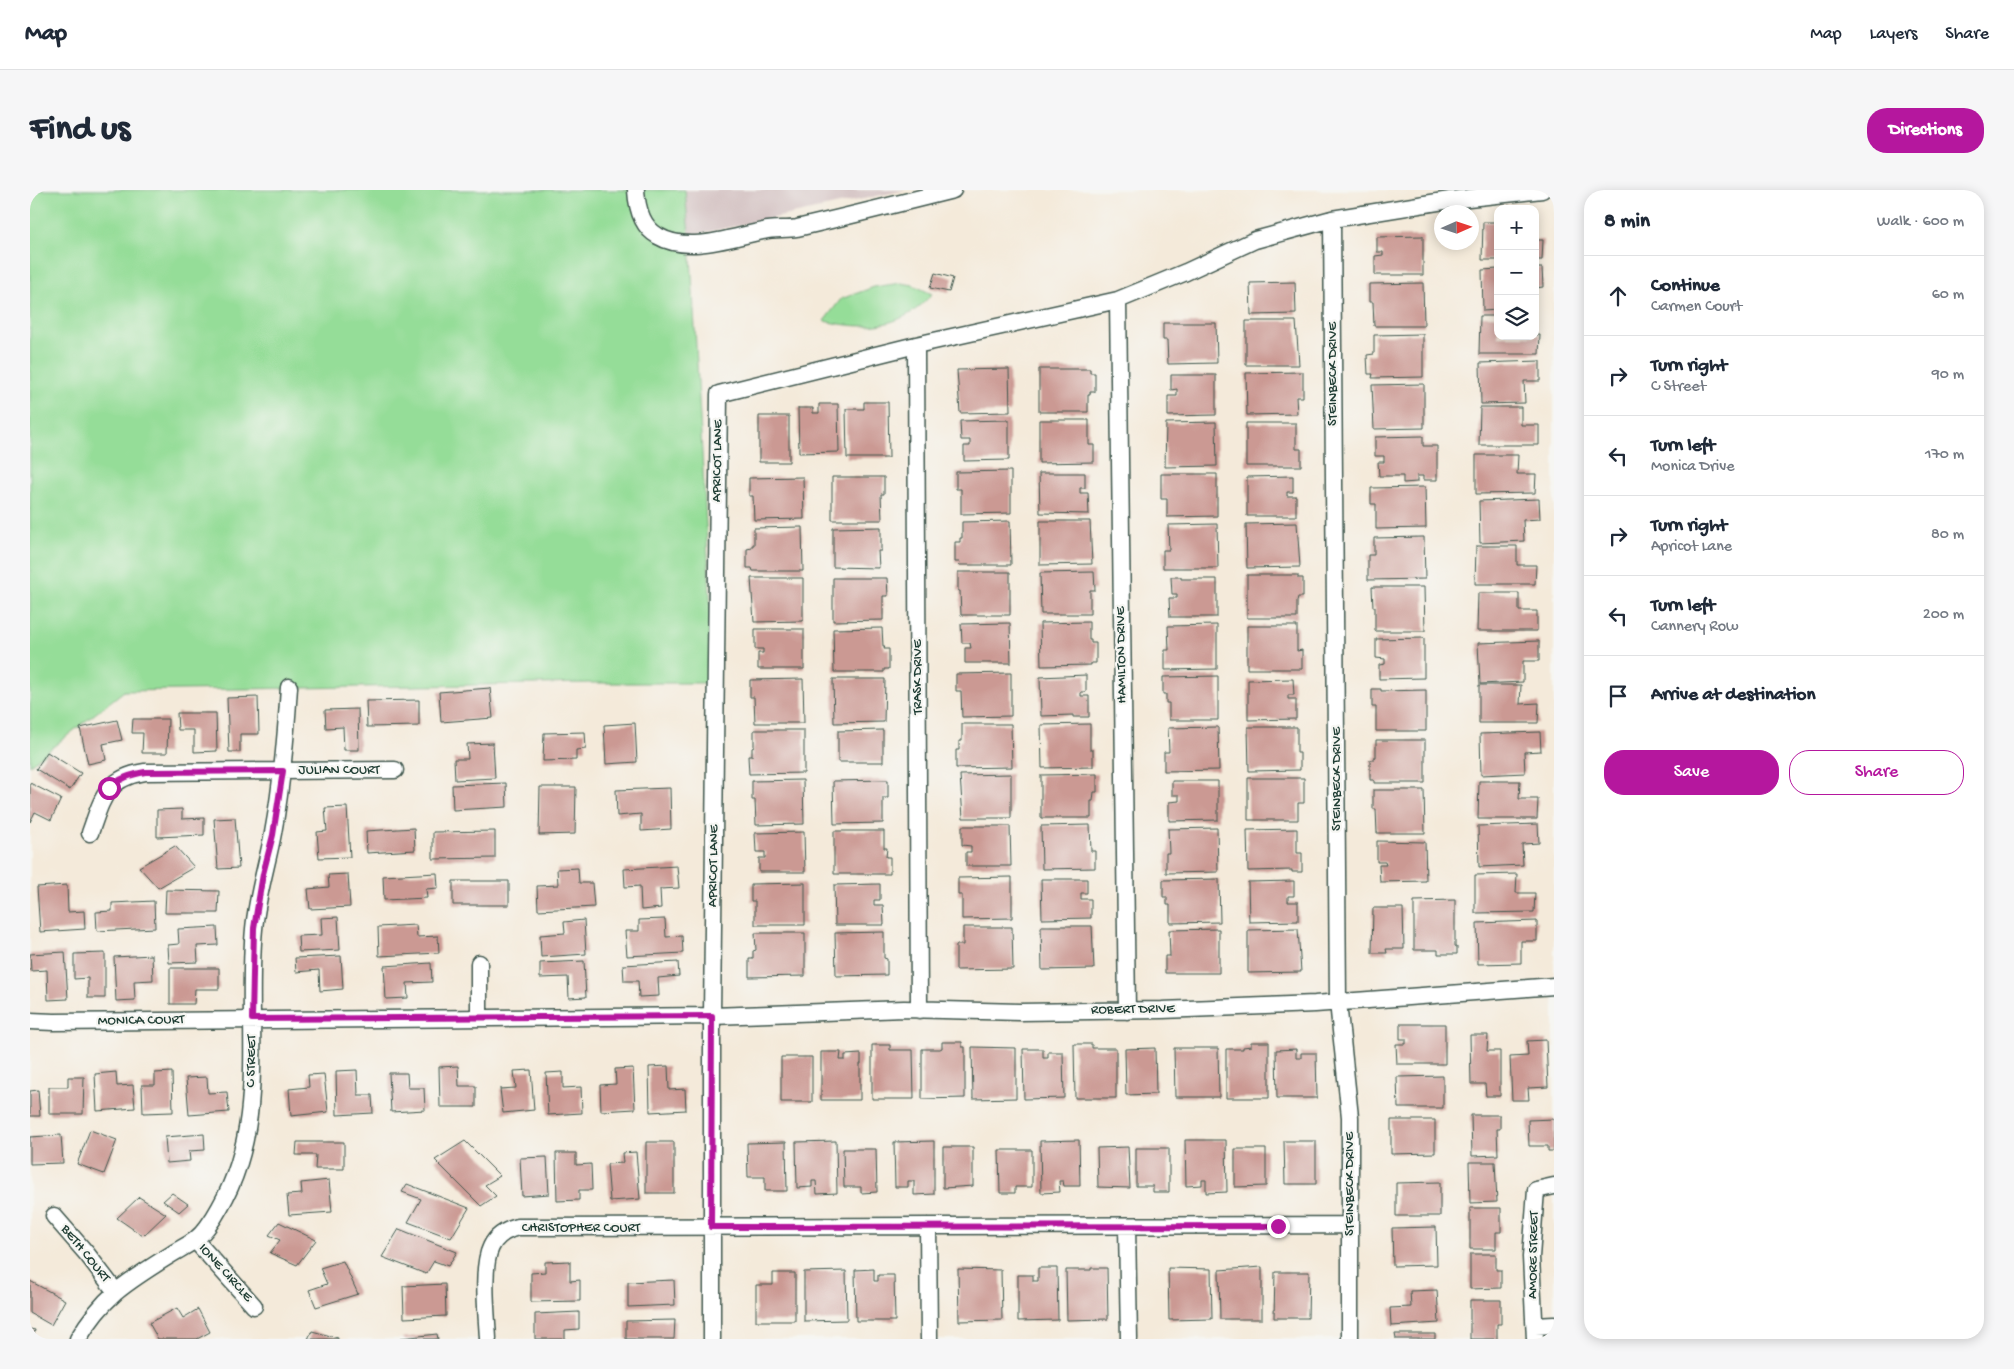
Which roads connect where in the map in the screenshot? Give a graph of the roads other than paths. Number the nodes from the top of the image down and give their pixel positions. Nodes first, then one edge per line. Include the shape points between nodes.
1 (636, 190) edge
2 (954, 190) edge
3 (1542, 190) edge
4 (1332, 219) junction
5 (1118, 300) junction
6 (916, 344) junction
7 (289, 686) dead end
8 (395, 770) dead end
9 (283, 771) junction
10 (90, 833) dead end
11 (479, 963) dead end
12 (1554, 986) edge
13 (1338, 1002) junction
14 (919, 1010) junction
15 (1127, 1011) junction
16 (712, 1016) junction
17 (479, 1018) junction
18 (252, 1019) junction
19 (30, 1021) edge
20 (1554, 1186) edge
21 (54, 1216) dead end
22 (1350, 1225) junction
23 (928, 1226) junction
24 (1127, 1226) junction
25 (711, 1227) junction
26 (195, 1240) junction
27 (116, 1292) junction
28 (254, 1306) dead end
29 (1554, 1326) edge
30 (1535, 1332) edge
31 (78, 1339) edge
32 (488, 1339) edge
33 (712, 1339) edge
34 (929, 1339) edge
35 (1128, 1339) edge
36 (1350, 1339) edge

1 - 2 street via 641,215 650,230 677,242 707,243 764,230 794,229
3 - 4 street via 1450,200
4 - 5 street via 1255,240
4 - 13 street, STEINBECK DRIVE
5 - 6 street
5 - 15 street, HAMILTON DRIVE
6 - 14 street, TRASK DRIVE
6 - 16 street, APRICOT LANE via 719,394
7 - 9 street, C STREET
8 - 9 street, JULIAN COURT
9 - 10 street, JULIAN COURT via 132,774 109,788 102,798
9 - 18 street, C STREET via 254,928
11 - 17 street
12 - 13 street, ROBERT DRIVE
13 - 15 street, ROBERT DRIVE
13 - 22 street, STEINBECK DRIVE via 1350,1118
14 - 15 street, ROBERT DRIVE
14 - 16 street, ROBERT DRIVE
16 - 17 street, ROBERT DRIVE
16 - 25 street, APRICOT LANE
17 - 18 street, MONICA COURT
18 - 19 street, MONICA COURT
18 - 26 street, C STREET via 252,1082 248,1125 240,1161 221,1207
20 - 30 street, AMORE STREET via 1536,1190 1531,1257
21 - 27 street, BETH COURT
22 - 24 street, CHRISTOPHER COURT
22 - 36 street, STEINBECK DRIVE
23 - 24 street, CHRISTOPHER COURT
23 - 25 street, CHRISTOPHER COURT
23 - 34 street
24 - 35 street
25 - 32 street, CHRISTOPHER COURT via 542,1226 510,1229 495,1240 488,1258
25 - 33 street, APRICOT LANE
26 - 27 street, C STREET
26 - 28 street, IONE CIRCLE
27 - 31 street, C STREET
29 - 30 street

